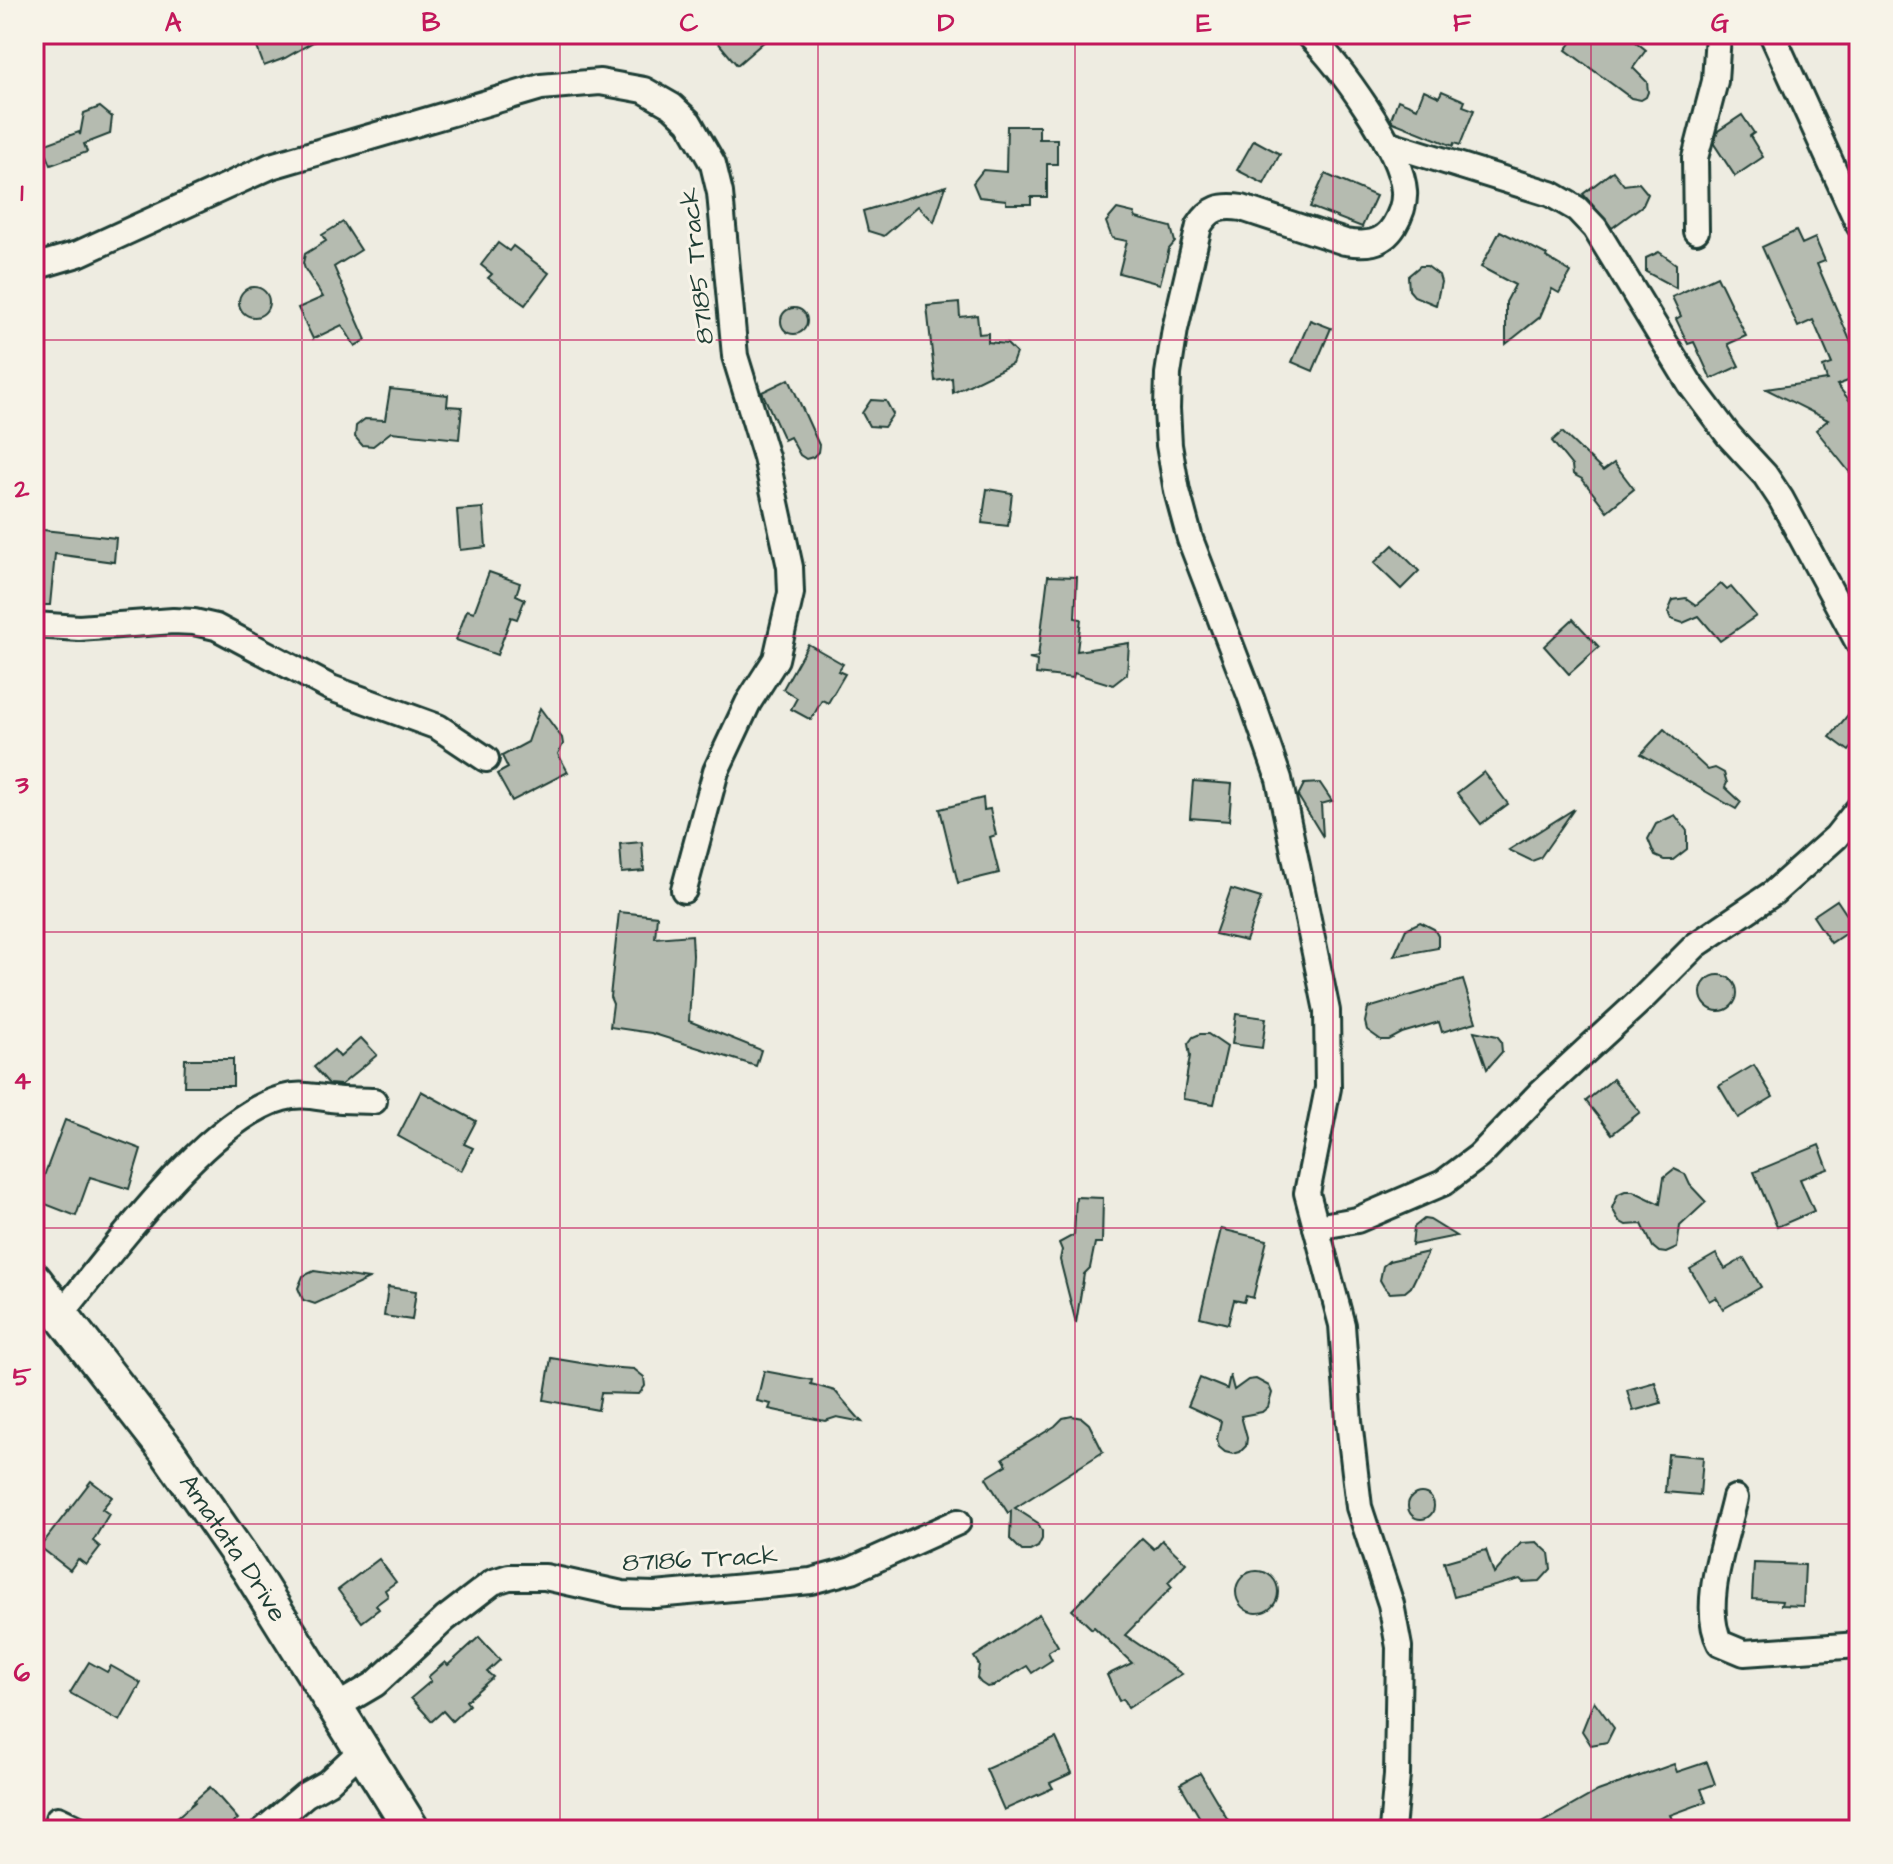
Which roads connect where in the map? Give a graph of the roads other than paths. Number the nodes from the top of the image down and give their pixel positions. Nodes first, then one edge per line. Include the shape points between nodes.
1 (1308, 34) edge
2 (1718, 34) edge
3 (1772, 34) edge
4 (1387, 143) junction
5 (1859, 225) edge
6 (1696, 231) dead end
7 (34, 267) edge
8 (34, 625) edge
9 (1859, 644) edge
10 (486, 759) dead end
11 (1859, 808) edge
12 (684, 890) dead end
13 (374, 1101) dead end
14 (1316, 1227) junction
15 (34, 1280) edge
16 (61, 1314) junction
17 (1735, 1498) dead end
18 (958, 1522) dead end
19 (1859, 1645) edge
20 (336, 1707) junction
21 (363, 1749) junction
22 (58, 1819) dead end
23 (81, 1830) edge
24 (264, 1830) edge
25 (412, 1830) edge
26 (1392, 1830) edge

1 - 4 street via 1331,57
2 - 6 street via 1715,81 1695,158
3 - 5 street
4 - 9 street via 1551,194 1577,209 1595,228 1690,384 1781,499
4 - 14 street via 1402,180 1403,206 1385,238 1345,242 1226,205 1206,214 1199,226 1168,374 1167,421 1177,491 1279,779 1327,1011 1328,1088 1307,1193
7 - 12 street, 87185 Track via 78,254 271,166 541,87 600,82 644,90 689,122 713,164 720,193 735,356 766,457 791,593 776,659 716,771
8 - 10 street via 79,628 173,621 216,627 331,688 438,727
11 - 14 street via 1836,837 1773,893 1696,945 1479,1156 1443,1183 1357,1220
13 - 16 street via 282,1098 225,1130 193,1158
14 - 26 street via 1342,1325 1359,1507 1391,1604 1399,1647
15 - 16 street, Amatata Drive
16 - 20 street, Amatata Drive via 167,1451
17 - 19 street via 1711,1609 1720,1643 1744,1653
18 - 20 street, 87186 Track via 852,1570 811,1581 655,1595 622,1594 545,1577 509,1577 493,1582 375,1684
20 - 21 street, Amatata Drive
21 - 24 street
21 - 25 street, Amatata Drive
22 - 23 street

